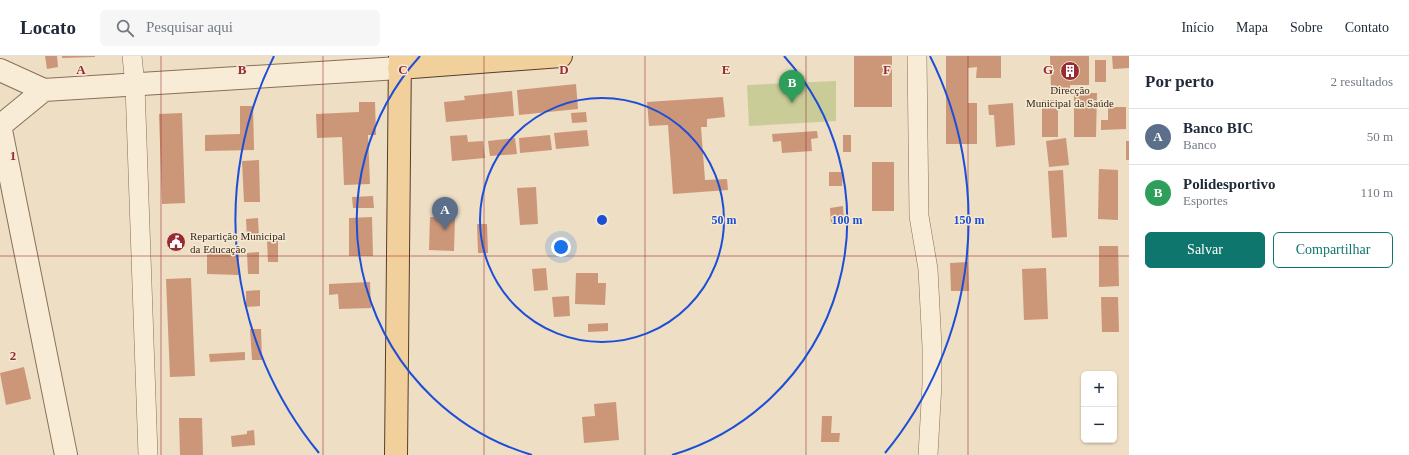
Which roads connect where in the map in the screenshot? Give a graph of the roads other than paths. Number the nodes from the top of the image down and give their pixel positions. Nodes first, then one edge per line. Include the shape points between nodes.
1 (132, 56) edge
2 (561, 56) edge
3 (917, 56) edge
4 (400, 62) edge
5 (0, 70) edge
6 (135, 85) junction
7 (44, 90) junction
8 (0, 126) edge
9 (66, 455) edge
10 (148, 455) edge
11 (396, 455) edge
12 (928, 455) edge

1 - 6 street
2 - 4 main road
3 - 12 street via 919,216 928,269 932,347
4 - 6 street
4 - 11 main road
5 - 7 street
6 - 7 street
6 - 10 street
7 - 8 street
8 - 9 street

